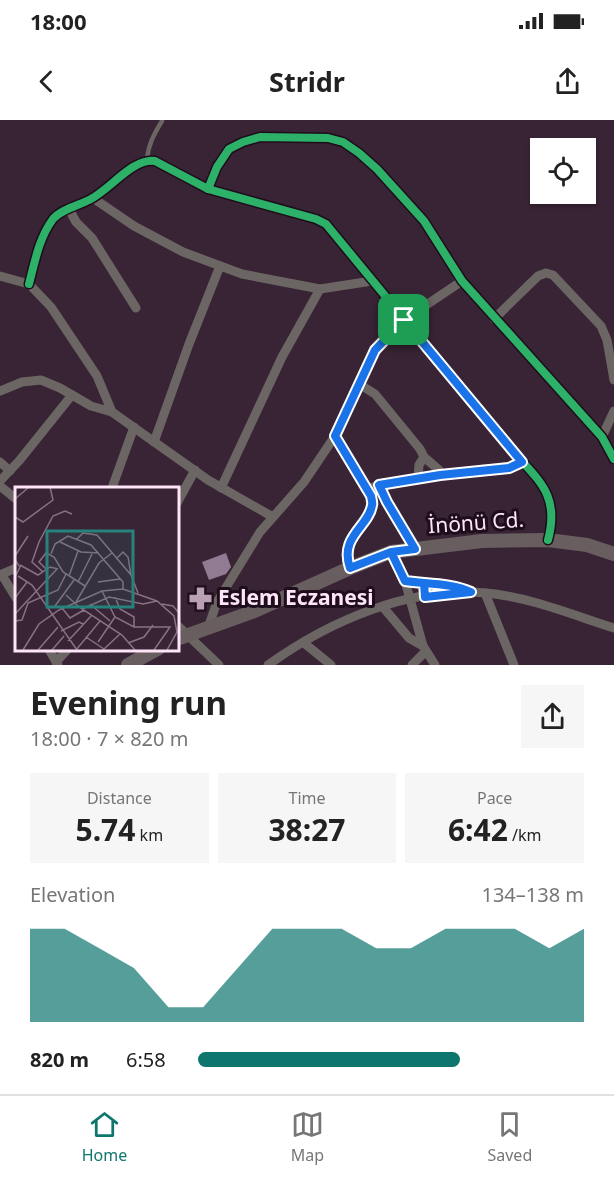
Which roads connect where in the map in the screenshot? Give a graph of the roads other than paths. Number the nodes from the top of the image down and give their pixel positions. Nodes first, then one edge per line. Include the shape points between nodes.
1 (162, 122) dead end
2 (147, 160) junction
3 (208, 189) junction
4 (93, 198) junction
5 (69, 209) junction
6 (220, 266) junction
7 (0, 276) edge
8 (372, 281) junction
9 (462, 281) junction
10 (29, 284) junction
11 (320, 289) junction
12 (136, 308) dead end
13 (494, 319) junction
14 (404, 320) junction
15 (614, 380) edge
16 (359, 384) junction
17 (0, 391) edge
18 (72, 395) junction
19 (614, 411) edge
20 (112, 412) junction
21 (134, 427) junction
22 (335, 436) junction
23 (602, 437) junction
24 (154, 442) junction
25 (424, 457) junction
26 (614, 459) edge
27 (0, 462) edge
28 (522, 462) junction
29 (195, 470) junction
30 (10, 471) junction
31 (440, 475) junction
32 (418, 478) junction
33 (0, 481) edge
34 (379, 485) junction
35 (0, 486) edge
36 (112, 487) edge
37 (221, 488) junction
38 (367, 489) junction
39 (15, 498) edge
40 (178, 502) edge
41 (273, 517) junction
42 (548, 540) junction
43 (415, 549) junction
44 (391, 552) junction
45 (614, 554) edge
46 (15, 568) edge
47 (350, 568) junction
48 (1, 575) edge
49 (405, 581) junction
50 (424, 583) junction
51 (471, 592) junction
52 (485, 593) junction
53 (15, 596) edge
54 (425, 597) junction
55 (410, 600) junction
56 (383, 607) junction
57 (208, 628) junction
58 (614, 628) edge
59 (183, 637) edge
60 (304, 642) junction
61 (424, 648) junction
62 (49, 650) edge
63 (67, 650) edge
64 (155, 650) edge
65 (57, 663) edge
66 (128, 665) edge
67 (219, 665) edge
68 (268, 665) edge
69 (331, 665) edge
70 (412, 665) edge
71 (435, 665) edge
72 (514, 665) edge

1 - 2 lane via 147,150
2 - 3 street
2 - 4 street
3 - 8 street via 326,224
3 - 9 street via 229,149 243,142 260,137 328,138 344,142 376,169 424,222
4 - 5 street
4 - 6 street via 134,226
5 - 10 street via 55,216 45,231
5 - 12 street via 93,238
6 - 11 street
6 - 24 street
7 - 10 street
8 - 11 street
8 - 14 street
9 - 13 street
9 - 14 street
10 - 20 street via 51,307 97,376
11 - 37 street via 282,357
13 - 15 street via 538,276 553,275 601,326
13 - 23 street
14 - 16 street via 375,350
14 - 28 street
16 - 22 street
16 - 25 street via 375,394
17 - 18 street via 41,380
18 - 20 street
18 - 30 street
19 - 23 street
20 - 21 street
21 - 24 street
21 - 36 street
22 - 38 street
22 - 41 street via 304,482
23 - 26 street
24 - 29 street
25 - 31 street
25 - 32 street via 418,465
27 - 30 street
28 - 31 street via 509,468
28 - 42 street via 544,487 552,505
29 - 37 street
29 - 40 street
30 - 33 street
31 - 32 street
32 - 34 street
34 - 38 street
34 - 43 street
35 - 39 street
37 - 41 street
38 - 47 street via 373,505 348,548
41 - 57 street via 217,602
42 - 43 street, İnönü Cd.
42 - 45 street, İnönü Cd.
43 - 44 street, İnönü Cd.
44 - 47 street, İnönü Cd.
44 - 49 street
46 - 48 street
47 - 57 street, İnönü Cd.
48 - 53 street
49 - 50 street
49 - 55 street
50 - 51 street
50 - 54 lane
51 - 52 street
51 - 54 street
52 - 58 street via 525,600
52 - 72 street
54 - 55 street
55 - 56 street
55 - 61 street
56 - 60 street via 346,620
56 - 61 street via 409,638
57 - 59 street, İnönü Cd.
59 - 67 street
60 - 68 street
60 - 69 street
61 - 70 street
61 - 71 street
62 - 65 street
63 - 65 street
64 - 66 street

